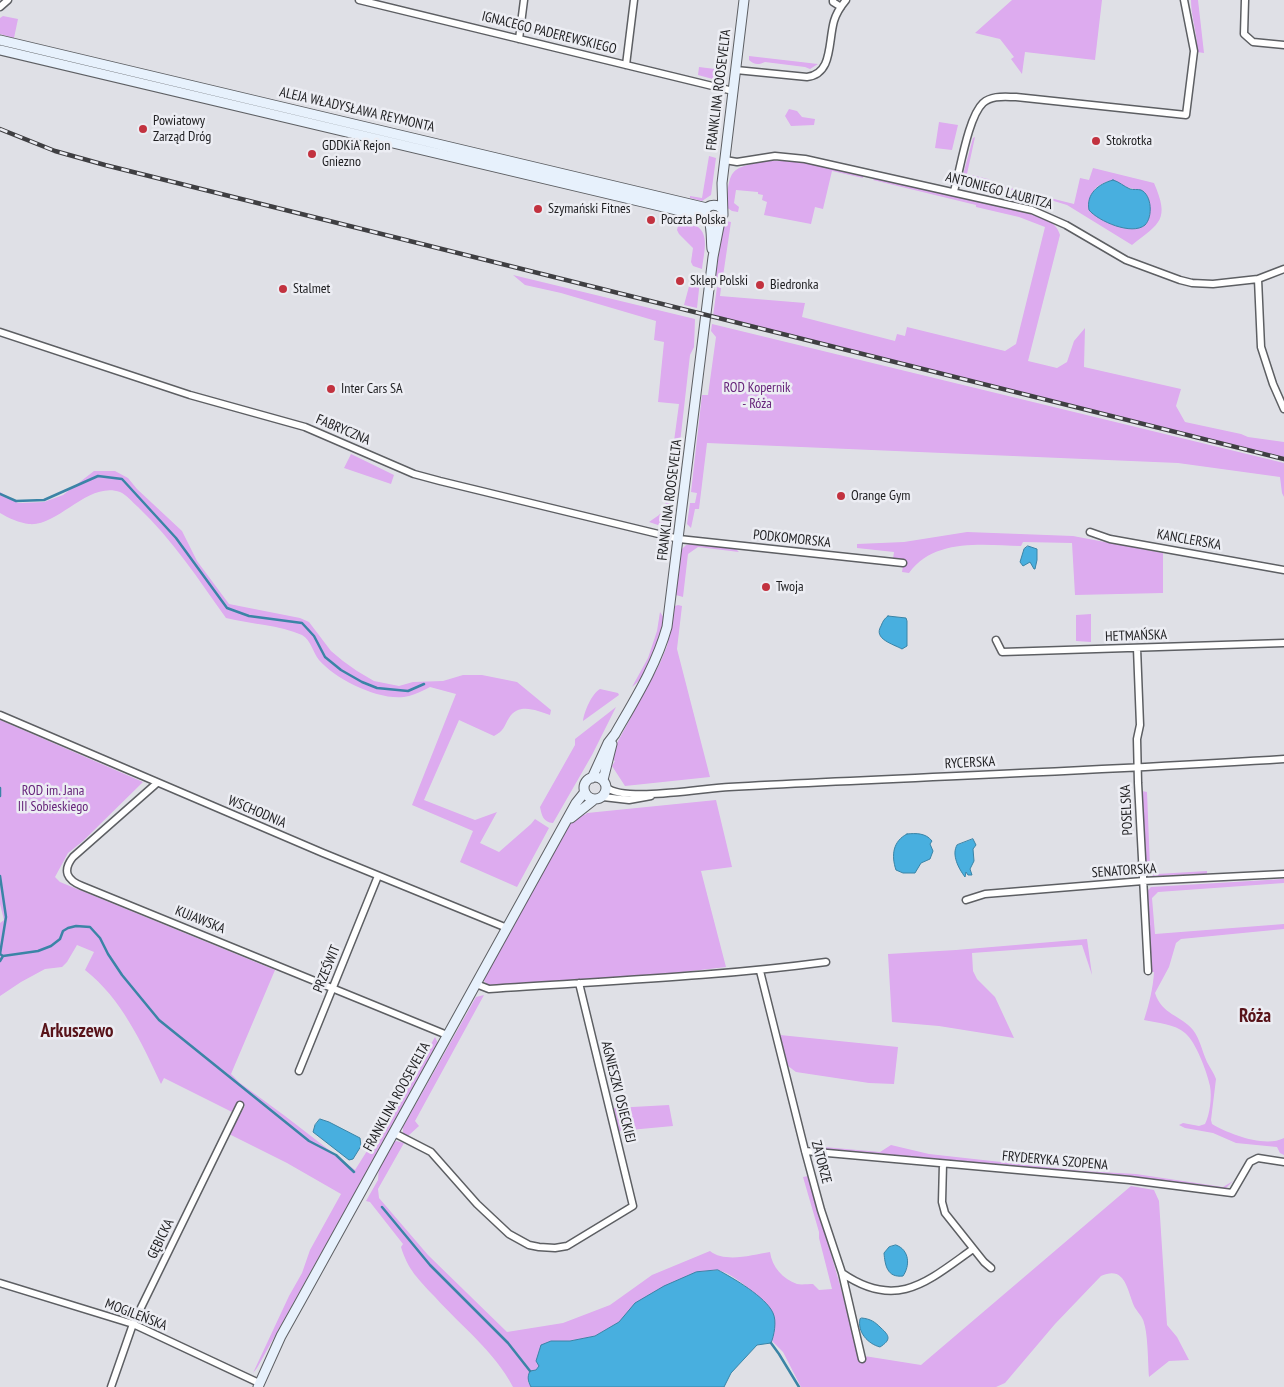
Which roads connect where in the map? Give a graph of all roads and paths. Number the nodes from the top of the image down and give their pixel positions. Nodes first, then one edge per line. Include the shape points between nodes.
1 (8, 0) edge
2 (360, 0) edge
3 (524, 0) edge
4 (634, 0) edge
5 (744, 0) edge
6 (833, 0) edge
7 (846, 0) edge
8 (1184, 0) edge
9 (1245, 0) edge
10 (0, 7) edge
11 (841, 7) junction
12 (519, 39) junction
13 (0, 40) edge
14 (1284, 45) edge
15 (0, 50) edge
16 (626, 65) junction
17 (736, 70) junction
18 (733, 91) junction
19 (725, 160) junction
20 (954, 191) junction
21 (691, 214) junction
22 (711, 215) junction
23 (713, 257) junction
24 (1284, 269) edge
25 (1258, 279) junction
26 (0, 332) edge
27 (1284, 409) edge
28 (1090, 532) dead end
29 (679, 539) junction
30 (903, 563) dead end
31 (1284, 570) edge
32 (996, 640) dead end
33 (1284, 644) edge
34 (1136, 648) junction
35 (0, 715) edge
36 (615, 734) junction
37 (1284, 759) edge
38 (1138, 769) junction
39 (592, 778) junction
40 (157, 784) junction
41 (605, 784) junction
42 (584, 793) junction
43 (656, 794) junction
44 (599, 798) junction
45 (565, 823) junction
46 (1284, 874) edge
47 (378, 876) junction
48 (1143, 881) junction
49 (966, 900) dead end
50 (507, 928) junction
51 (826, 962) dead end
52 (760, 971) junction
53 (1148, 971) dead end
54 (578, 983) junction
55 (476, 984) junction
56 (332, 988) junction
57 (447, 1036) junction
58 (299, 1071) dead end
59 (240, 1105) dead end
60 (394, 1133) junction
61 (805, 1151) junction
62 (1284, 1162) edge
63 (943, 1164) junction
64 (974, 1249) junction
65 (991, 1268) dead end
66 (842, 1273) junction
67 (0, 1283) edge
68 (133, 1324) junction
69 (862, 1358) dead end
70 (258, 1385) edge
71 (110, 1387) edge

1 - 10 street
2 - 12 street, IGNACEGO PADEREWSKIEGO
3 - 12 street
4 - 16 street
5 - 17 street, FRANKLINA ROOSEVELTA
6 - 11 street
7 - 11 street
8 - 20 street via 1194,51 1186,115 1005,96 993,98 984,102 976,114
9 - 14 street via 1244,34 1253,42
11 - 17 street via 834,20 826,64 818,74 807,77
12 - 16 street, IGNACEGO PADEREWSKIEGO
13 - 22 street, ALEJA WŁADYSŁAWA REYMONTA
15 - 21 street, ALEJA WŁADYSŁAWA REYMONTA
16 - 18 street, IGNACEGO PADEREWSKIEGO
17 - 18 street, FRANKLINA ROOSEVELTA
18 - 19 street, FRANKLINA ROOSEVELTA
19 - 20 street, ANTONIEGO LAUBITZA via 737,162 775,156 798,158
19 - 22 street, FRANKLINA ROOSEVELTA via 722,183
20 - 25 street, ANTONIEGO LAUBITZA via 1041,213 1126,260 1180,280 1213,284
21 - 22 street, ALEJA WŁADYSŁAWA REYMONTA
21 - 22 street via 702,219
22 - 23 street, FRANKLINA ROOSEVELTA
22 - 23 street, FRANKLINA ROOSEVELTA via 723,217
23 - 29 street, FRANKLINA ROOSEVELTA
24 - 25 street, ANTONIEGO LAUBITZA
25 - 27 street via 1261,347
26 - 29 street, FABRYCZNA via 190,395 305,427 414,474
28 - 31 street, KANCLERSKA
29 - 30 street, PODKOMORSKA
29 - 36 street, FRANKLINA ROOSEVELTA via 663,640 651,671
32 - 34 street, HETMAŃSKA via 1002,652
33 - 34 street, HETMAŃSKA
34 - 38 street, POSELSKA via 1140,725
35 - 40 street, WSCHODNIA
36 - 39 street, FRANKLINA ROOSEVELTA
36 - 41 street, FRANKLINA ROOSEVELTA
37 - 38 street, RYCERSKA
38 - 43 street, RYCERSKA via 817,781
38 - 48 street, POSELSKA
39 - 41 street
39 - 42 street via 586,783
40 - 47 street, WSCHODNIA
40 - 56 street, KUJAWSKA via 73,857 66,872 70,879
41 - 43 street, RYCERSKA via 610,790 622,793
41 - 44 street via 605,794
42 - 44 street
42 - 45 street, FRANKLINA ROOSEVELTA
43 - 44 street, RYCERSKA via 629,800
44 - 45 street, FRANKLINA ROOSEVELTA
45 - 50 street, FRANKLINA ROOSEVELTA
46 - 48 street, SENATORSKA
47 - 50 street, WSCHODNIA
47 - 56 street, PRZEŚWIT
48 - 49 street, SENATORSKA via 985,894
48 - 53 street, POSELSKA
50 - 55 street, FRANKLINA ROOSEVELTA
51 - 52 street
52 - 54 street
52 - 61 street, ZATORZE
54 - 55 street via 489,989
54 - 60 street, AGNIESZKI OSIECKIEJ via 633,1206 567,1246 529,1245 509,1234 477,1204 431,1152
55 - 57 street, FRANKLINA ROOSEVELTA
56 - 57 street, KUJAWSKA
56 - 58 street, PRZEŚWIT
57 - 60 street, FRANKLINA ROOSEVELTA
59 - 68 street, GĘBICKA
60 - 70 street, FRANKLINA ROOSEVELTA via 281,1336
61 - 63 street, FRYDERYKA SZOPENA
61 - 66 street, ZATORZE
62 - 63 street, FRYDERYKA SZOPENA via 1258,1158 1250,1162 1232,1193 1130,1180
63 - 64 street via 942,1202 945,1213
64 - 65 street
64 - 66 street via 924,1282 906,1289 878,1290
66 - 69 street, ZATORZE
67 - 68 street, MOGILEŃSKA
68 - 70 street, MOGILEŃSKA
68 - 71 street, GĘBICKA

